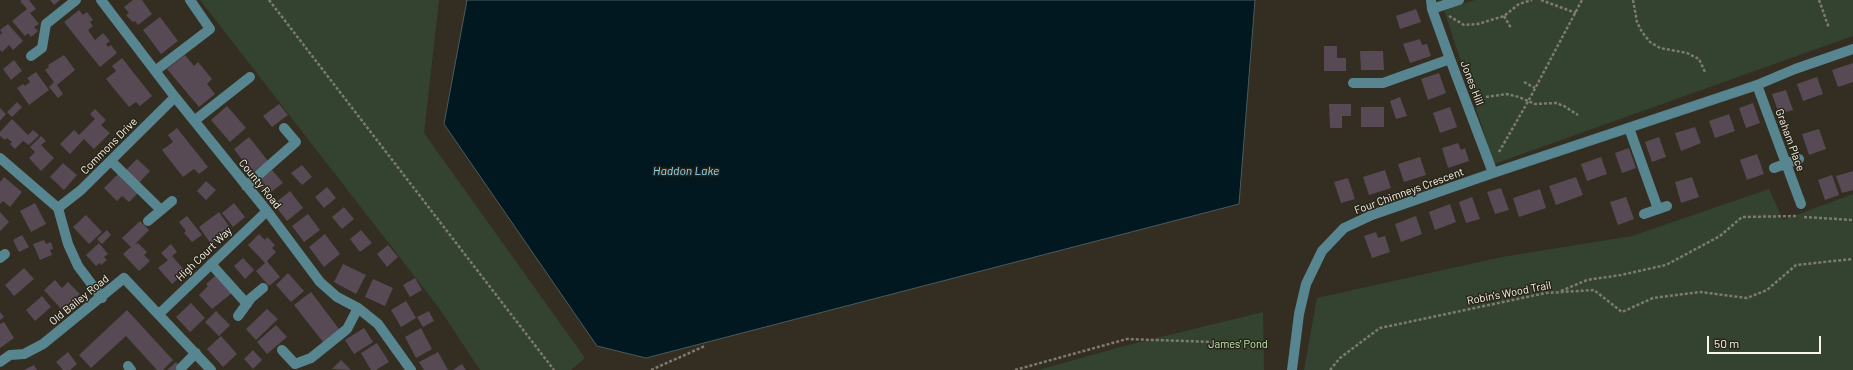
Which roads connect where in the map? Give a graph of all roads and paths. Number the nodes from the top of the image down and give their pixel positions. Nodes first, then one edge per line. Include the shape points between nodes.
1 (76, 0) edge
2 (101, 0) edge
3 (190, 0) edge
4 (269, 0) edge
5 (1459, 0) edge
6 (1532, 0) edge
7 (1542, 0) edge
8 (1582, 0) edge
9 (1633, 0) edge
10 (1819, 0) edge
11 (1432, 4) edge
12 (1576, 13) junction
13 (1446, 14) dead end
14 (1504, 16) junction
15 (1511, 28) dead end
16 (1829, 28) dead end
17 (1853, 49) edge
18 (31, 56) dead end
19 (1450, 59) junction
20 (155, 71) junction
21 (1705, 72) dead end
22 (250, 77) dead end
23 (1524, 82) dead end
24 (1353, 83) dead end
25 (1757, 85) junction
26 (1535, 88) junction
27 (175, 97) junction
28 (1486, 97) dead end
29 (1528, 101) junction
30 (1578, 115) dead end
31 (194, 121) junction
32 (284, 128) dead end
33 (1629, 128) junction
34 (1496, 155) dead end
35 (0, 158) edge
36 (1799, 159) dead end
37 (111, 161) junction
38 (1786, 164) junction
39 (1774, 168) dead end
40 (1493, 173) junction
41 (246, 186) junction
42 (172, 201) dead end
43 (1801, 204) dead end
44 (58, 208) junction
45 (161, 210) junction
46 (267, 211) junction
47 (1644, 214) dead end
48 (1853, 220) edge
49 (148, 221) dead end
50 (1853, 260) edge
51 (211, 264) junction
52 (263, 288) dead end
53 (1558, 292) junction
54 (102, 298) junction
55 (247, 304) junction
56 (358, 308) junction
57 (159, 314) junction
58 (238, 316) dead end
59 (1242, 343) dead end
60 (705, 346) dead end
61 (282, 350) dead end
62 (196, 353) junction
63 (0, 362) edge
64 (181, 368) dead end
65 (211, 370) edge
66 (410, 370) edge
67 (554, 370) edge
68 (651, 370) edge
69 (1015, 370) edge
70 (1292, 370) edge
71 (1330, 370) edge

1 - 18 street via 46,24 42,48
2 - 20 street, County Road
3 - 20 street via 210,29
4 - 67 path
5 - 11 street
6 - 14 path via 1519,4
7 - 12 path
8 - 12 path
9 - 21 path via 1637,22 1650,42 1660,48 1687,53 1699,59
10 - 16 path
11 - 19 street, Jones Hill
12 - 26 path
13 - 14 path via 1464,25 1478,24
14 - 15 path
17 - 25 street, Four Chimneys Crescent
19 - 24 street via 1383,83
19 - 40 street, Jones Hill
20 - 27 street, County Road
22 - 31 street
23 - 26 path
25 - 33 street, Four Chimneys Crescent
25 - 38 street, Graham Place
26 - 29 path
27 - 31 street, County Road
27 - 37 street, Commons Drive
28 - 29 path via 1507,94
29 - 30 path via 1535,104 1556,103
29 - 34 path
31 - 41 street, County Road
32 - 41 street via 296,142
33 - 40 street, Four Chimneys Crescent
33 - 47 street via 1663,207
35 - 44 street
36 - 38 street
37 - 44 street, Commons Drive
37 - 45 street
38 - 39 street
38 - 43 street, Graham Place
40 - 70 street, Four Chimneys Crescent via 1372,215 1344,228 1322,251 1306,284 1299,314
41 - 46 street, County Road
42 - 45 street
44 - 54 street via 68,244 78,266
45 - 49 street
46 - 51 street, High Court Way
46 - 56 street, County Road via 320,282 337,297
48 - 53 path via 1796,216 1742,217 1720,236 1666,265 1587,280
50 - 53 path, Robin's Wood Trail via 1796,265 1767,290 1747,298 1700,292 1653,298 1622,312 1594,290
51 - 55 street
51 - 57 street, High Court Way
52 - 55 street
53 - 71 path, Robin's Wood Trail via 1380,328 1340,358
54 - 57 street, Old Bailey Road via 124,278
54 - 63 street, Old Bailey Road via 43,344
55 - 58 street
56 - 61 street via 347,329 311,358 295,364
56 - 66 street, County Road via 378,324
57 - 62 street, Old Bailey Road
59 - 69 path via 1128,339
60 - 68 path
62 - 64 street
62 - 65 street, Old Bailey Road

